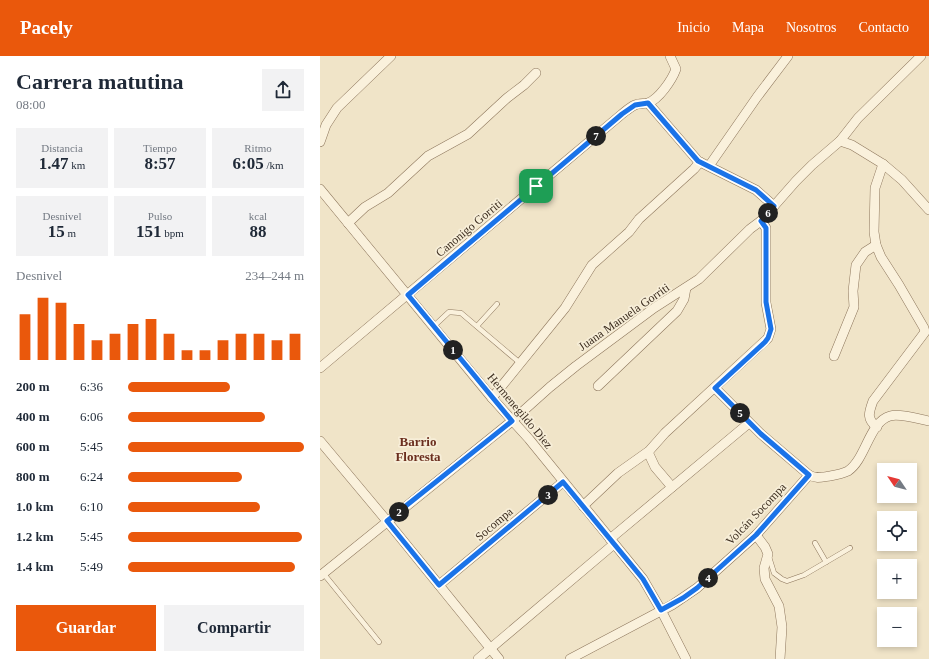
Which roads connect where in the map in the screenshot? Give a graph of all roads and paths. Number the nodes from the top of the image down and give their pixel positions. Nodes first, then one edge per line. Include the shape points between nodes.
1 (391, 56) edge
2 (788, 56) edge
3 (921, 56) edge
4 (670, 57) edge
5 (536, 73) dead end
6 (648, 103) junction
7 (840, 141) junction
8 (320, 142) edge
9 (705, 164) junction
10 (883, 164) junction
11 (320, 189) edge
12 (774, 206) junction
13 (929, 210) edge
14 (761, 221) junction
15 (348, 223) junction
16 (876, 245) junction
17 (686, 288) junction
18 (408, 295) junction
19 (497, 304) dead end
20 (434, 326) junction
21 (477, 326) junction
22 (927, 332) edge
23 (834, 356) dead end
24 (520, 363) junction
25 (320, 368) edge
26 (598, 386) dead end
27 (715, 388) junction
28 (492, 398) junction
29 (929, 420) edge
30 (512, 421) junction
31 (749, 423) junction
32 (877, 426) junction
33 (320, 441) edge
34 (648, 452) junction
35 (809, 475) junction
36 (563, 482) junction
37 (672, 487) junction
38 (583, 506) junction
39 (387, 521) junction
40 (756, 535) junction
41 (612, 541) junction
42 (816, 543) dead end
43 (850, 548) dead end
44 (768, 554) junction
45 (826, 562) junction
46 (322, 574) edge
47 (439, 585) junction
48 (661, 610) junction
49 (379, 642) dead end
50 (490, 648) junction
51 (478, 659) edge
52 (499, 659) edge
53 (570, 659) edge
54 (686, 659) edge
55 (780, 659) edge

1 - 8 street via 337,108 326,125
2 - 9 street
3 - 7 street, Juana Manuela Gorriti via 858,118
4 - 6 street, Canonigo Gorriti via 676,69 672,79
5 - 15 street via 468,134 428,156 388,193 365,207
6 - 9 street via 696,158
6 - 18 street, Canonigo Gorriti via 635,105 622,114
7 - 10 street via 852,145
7 - 12 street, Juana Manuela Gorriti via 812,165
9 - 12 street via 756,190
9 - 24 street via 694,170 639,219 592,265 565,308
10 - 13 street via 902,180
10 - 16 street via 875,188
11 - 15 street, Hermenegildo Diez
12 - 14 street, Juana Manuela Gorriti
14 - 17 street, Juana Manuela Gorriti
14 - 27 street via 766,228 766,302 770,333 765,342
15 - 18 street, Hermenegildo Diez
16 - 22 street
16 - 23 street via 865,252 856,265 854,307
17 - 26 street via 684,300 677,311
17 - 30 street, Juana Manuela Gorriti via 654,308 576,366
18 - 20 street, Hermenegildo Diez
18 - 25 street, Canonigo Gorriti
19 - 21 lane
20 - 21 lane via 450,312 461,313
20 - 28 street, Hermenegildo Diez
21 - 24 lane
22 - 32 street via 873,401 869,419
24 - 28 street
27 - 31 street
27 - 34 street
28 - 30 street, Hermenegildo Diez
29 - 32 street via 894,414 886,417
30 - 36 street, Hermenegildo Diez
30 - 39 street, Juana Manuela Gorriti
31 - 35 street
31 - 37 street
32 - 35 street via 859,460 847,472 820,478
33 - 39 street
34 - 37 street via 655,467
34 - 38 street via 618,473
35 - 40 street, Volcán Socompa
36 - 38 street, Hermenegildo Diez
36 - 47 street, Socompa
37 - 41 street
38 - 41 street, Hermenegildo Diez
39 - 46 street, Juana Manuela Gorriti
39 - 47 street
40 - 44 street
40 - 48 street, Volcán Socompa via 697,588
41 - 48 street, Hermenegildo Diez via 643,579
41 - 50 street
42 - 45 lane
43 - 45 lane
44 - 45 lane via 774,573 787,581
44 - 55 street via 764,575 779,606 782,627
46 - 49 lane
47 - 50 street
48 - 53 street, Volcán Socompa
48 - 54 street, Hermenegildo Diez
50 - 51 street
50 - 52 street

